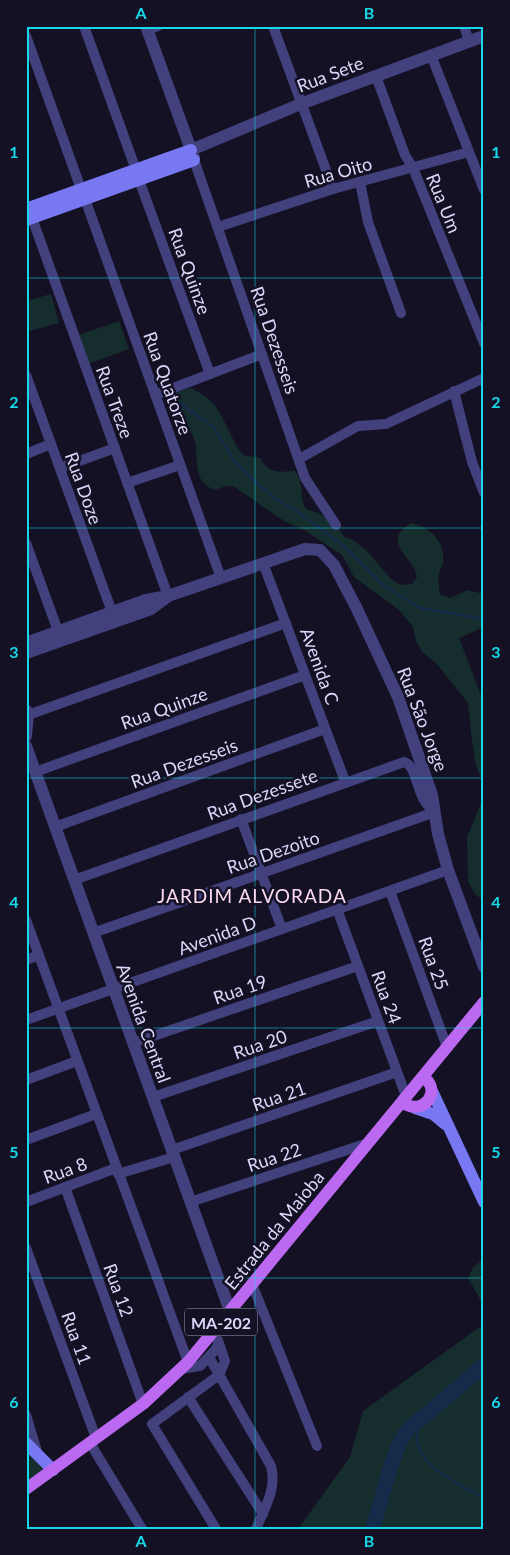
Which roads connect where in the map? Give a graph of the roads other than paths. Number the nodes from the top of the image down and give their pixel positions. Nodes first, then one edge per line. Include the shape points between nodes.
1 (84, 26) edge
2 (273, 26) edge
3 (464, 26) edge
4 (150, 28) edge
5 (26, 36) edge
6 (484, 36) edge
7 (469, 41) junction
8 (430, 55) junction
9 (376, 76) junction
10 (303, 103) junction
11 (469, 152) junction
12 (193, 155) junction
13 (412, 168) junction
14 (137, 175) junction
15 (360, 182) junction
16 (333, 189) junction
17 (484, 190) edge
18 (83, 194) junction
19 (28, 213) edge
20 (218, 227) junction
21 (401, 313) dead end
22 (484, 343) edge
23 (262, 354) junction
24 (210, 374) junction
25 (26, 375) edge
26 (484, 378) edge
27 (454, 391) junction
28 (156, 395) junction
29 (51, 444) junction
30 (115, 448) junction
31 (26, 454) edge
32 (299, 459) junction
33 (180, 464) junction
34 (60, 468) junction
35 (128, 483) junction
36 (484, 493) edge
37 (336, 525) dead end
38 (26, 543) edge
39 (264, 563) junction
40 (221, 578) junction
41 (168, 596) junction
42 (112, 612) junction
43 (286, 623) junction
44 (58, 632) junction
45 (26, 643) edge
46 (26, 653) edge
47 (305, 675) junction
48 (27, 712) edge
49 (325, 729) junction
50 (26, 736) edge
51 (26, 746) edge
52 (35, 772) junction
53 (344, 782) junction
54 (435, 812) junction
55 (241, 819) junction
56 (55, 827) junction
57 (448, 870) junction
58 (262, 873) junction
59 (74, 880) junction
60 (390, 890) junction
61 (337, 909) junction
62 (26, 920) edge
63 (282, 929) junction
64 (93, 933) junction
65 (39, 955) junction
66 (26, 960) edge
67 (358, 966) junction
68 (484, 967) edge
69 (114, 989) junction
70 (484, 1002) edge
71 (58, 1009) junction
72 (26, 1020) edge
73 (378, 1021) junction
74 (133, 1043) junction
75 (443, 1052) junction
76 (77, 1061) junction
77 (397, 1072) junction
78 (26, 1080) edge
79 (428, 1085) junction
80 (152, 1097) junction
81 (409, 1103) junction
82 (96, 1114) junction
83 (450, 1129) junction
84 (26, 1140) edge
85 (368, 1143) junction
86 (173, 1153) junction
87 (117, 1171) junction
88 (65, 1187) junction
89 (26, 1202) edge
90 (190, 1202) junction
91 (484, 1202) edge
92 (26, 1248) edge
93 (252, 1284) junction
94 (230, 1311) junction
95 (214, 1330) junction
96 (219, 1343) junction
97 (208, 1357) junction
98 (184, 1365) junction
99 (219, 1375) junction
100 (188, 1397) junction
101 (143, 1404) junction
102 (26, 1416) edge
103 (26, 1424) edge
104 (93, 1441) junction
105 (26, 1443) edge
106 (317, 1446) dead end
107 (38, 1455) junction
108 (53, 1470) junction
109 (26, 1489) edge
110 (262, 1514) junction
111 (142, 1529) edge
112 (216, 1529) edge
113 (256, 1529) edge

1 - 14 street, Rua Quinze
2 - 10 street
3 - 7 street
4 - 12 street
5 - 18 street, Rua Quatorze
6 - 7 street, Rua Sete
7 - 8 street, Rua Sete
8 - 9 street, Rua Sete
8 - 11 street
9 - 10 street, Rua Sete
9 - 13 street, Rua Um
10 - 12 street, Rua Sete
10 - 16 street
11 - 13 street, Rua Oito
11 - 17 street
12 - 14 main road
12 - 20 street, Rua Dezesseis
13 - 15 street, Rua Oito
13 - 22 street, Rua Um
14 - 18 main road
14 - 24 street, Rua Quinze
15 - 16 street, Rua Oito
15 - 21 street via 368,222
16 - 20 street, Rua Oito
18 - 19 main road
18 - 28 street, Rua Quatorze
19 - 30 street, Rua Treze
20 - 23 street, Rua Dezesseis
23 - 24 street
23 - 32 street, Rua Dezesseis
24 - 28 street
25 - 29 street, Rua Doze
26 - 27 street
27 - 32 street via 386,424 358,426
27 - 36 street via 472,462
28 - 33 street, Rua Quatorze
29 - 31 street
29 - 34 street, Rua Doze
30 - 34 street
30 - 35 street, Rua Treze
32 - 37 street, Rua Dezesseis via 305,478
33 - 35 street
33 - 40 street, Rua Quatorze
34 - 42 street, Rua Doze
35 - 41 street, Rua Treze
38 - 44 street
39 - 40 street
39 - 43 street, Avenida C
39 - 54 street, Rua São Jorge via 305,549 316,549 334,565 398,697
40 - 41 street
41 - 42 street
41 - 46 street via 151,609
42 - 44 street
43 - 47 street, Avenida C
43 - 48 street
44 - 45 street
47 - 49 street, Avenida C
47 - 52 street, Rua Quinze
48 - 50 street
49 - 53 street, Avenida C
49 - 56 street, Rua Dezesseis
51 - 52 street, Avenida Central
52 - 56 street, Avenida Central
53 - 54 street, Rua Dezessete via 408,763 412,766 422,798
53 - 55 street, Rua Dezessete
54 - 57 street, Rua São Jorge
54 - 58 street, Rua Dezoito
55 - 58 street
55 - 59 street, Rua Dezessete
56 - 59 street, Avenida Central
57 - 60 street, Avenida D
57 - 68 street, Rua São Jorge
58 - 63 street
58 - 64 street, Rua Dezoito
59 - 64 street, Avenida Central
60 - 61 street, Avenida D
60 - 75 street, Rua 25
61 - 63 street, Avenida D
61 - 67 street, Rua 24
62 - 65 street
63 - 69 street, Avenida D
64 - 69 street, Avenida Central
65 - 66 street
65 - 71 street
67 - 73 street, Rua 24
67 - 74 street, Rua 19
69 - 71 street, Avenida D
69 - 74 street, Avenida Central
70 - 75 main road, MA-202
71 - 72 street, Avenida D
71 - 76 street
73 - 77 street, Rua 24
73 - 80 street, Rua 20
74 - 80 street, Avenida Central
75 - 79 main road, MA-202
76 - 78 street
76 - 82 street
77 - 81 street, Rua 24
77 - 86 street, Rua 21
79 - 81 main road, MA-202
79 - 81 main road, MA-202 via 427,1102
79 - 83 main road
80 - 86 street, Avenida Central
81 - 83 main road via 433,1114
81 - 85 main road, Estrada da Maioba / MA-202
82 - 84 street
82 - 87 street
83 - 91 main road
85 - 90 street, Rua 22
85 - 93 main road, Estrada da Maioba / MA-202
86 - 87 street, Rua 8
86 - 90 street, Avenida Central
87 - 88 street, Rua 8
87 - 98 street
88 - 89 street, Rua 8
88 - 101 street, Rua 12
90 - 94 street, Avenida Central
92 - 104 street, Rua 11
93 - 94 main road, Estrada da Maioba / MA-202
93 - 106 street
94 - 95 main road, Estrada da Maioba / MA-202
95 - 96 street
95 - 98 main road, Estrada da Maioba / MA-202
96 - 97 street
96 - 99 street via 225,1361
97 - 98 street via 197,1368
97 - 99 street
98 - 101 main road, Estrada da Maioba / MA-202
99 - 100 street
99 - 110 street via 271,1466 274,1488
100 - 110 street
100 - 112 street via 152,1424
101 - 104 main road, Estrada da Maioba / MA-202
102 - 103 street
102 - 107 street
104 - 108 main road, Estrada da Maioba / MA-202
104 - 111 street, Rua 11
105 - 107 main road
107 - 108 main road
108 - 109 main road, Estrada da Maioba / MA-202
110 - 113 street

